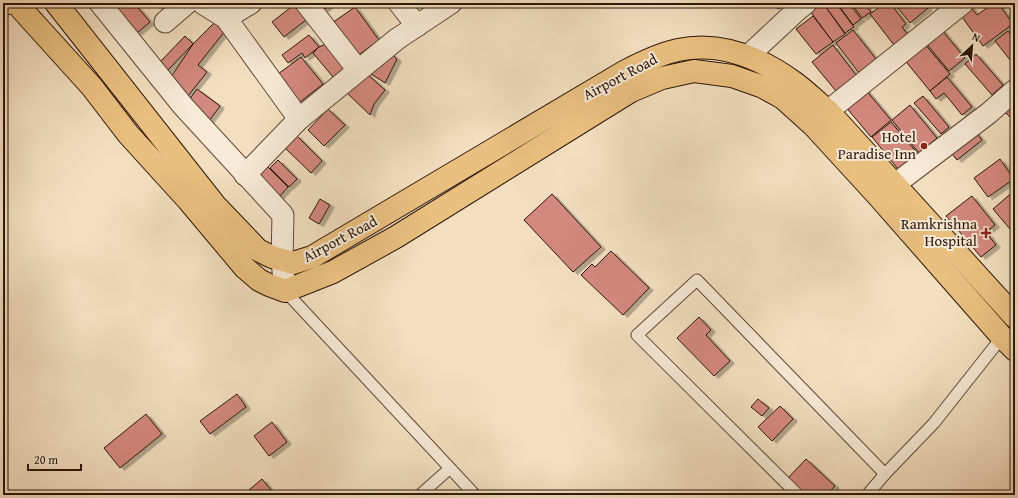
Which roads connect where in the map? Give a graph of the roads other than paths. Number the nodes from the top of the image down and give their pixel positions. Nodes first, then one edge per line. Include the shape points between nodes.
1 (7, 3) edge
2 (16, 3) edge
3 (56, 3) edge
4 (100, 3) edge
5 (187, 3) edge
6 (202, 3) edge
7 (251, 3) edge
8 (306, 3) edge
9 (399, 3) edge
10 (451, 3) edge
11 (806, 3) edge
12 (963, 3) edge
13 (3, 4) edge
14 (226, 18) junction
15 (165, 22) dead end
16 (417, 26) junction
17 (748, 56) junction
18 (358, 70) junction
19 (1015, 90) edge
20 (828, 111) junction
21 (299, 119) junction
22 (245, 174) junction
23 (894, 185) junction
24 (195, 193) junction
25 (282, 261) junction
26 (285, 291) junction
27 (1015, 317) edge
28 (1011, 337) edge
29 (449, 469) junction
30 (885, 474) junction
31 (420, 495) edge
32 (475, 495) edge
33 (798, 495) edge
34 (867, 495) edge

1 - 13 main road
2 - 24 main road via 92,87 128,134
3 - 24 main road
4 - 22 street via 183,106
5 - 15 street
6 - 14 street
7 - 14 street
8 - 18 street
9 - 16 street
10 - 16 street
11 - 17 street
12 - 20 street
14 - 21 street
16 - 18 street
17 - 20 main road, Airport Road via 795,83
17 - 25 main road, Airport Road via 701,47 678,50 648,60 312,258 293,263
18 - 21 street
19 - 23 street via 989,113
20 - 23 main road, Airport Road
21 - 22 street
22 - 25 street via 283,215
23 - 27 main road, Airport Road
24 - 25 main road, Airport Road via 215,205 258,250
24 - 26 main road via 245,268 259,280
25 - 26 street
26 - 28 main road, Airport Road via 333,272 396,237 631,91 662,78 694,71 732,76 763,87 783,98 813,125
26 - 29 lane
28 - 30 lane via 934,424
29 - 31 lane
29 - 32 lane
30 - 33 lane via 697,280 637,335
30 - 34 lane

